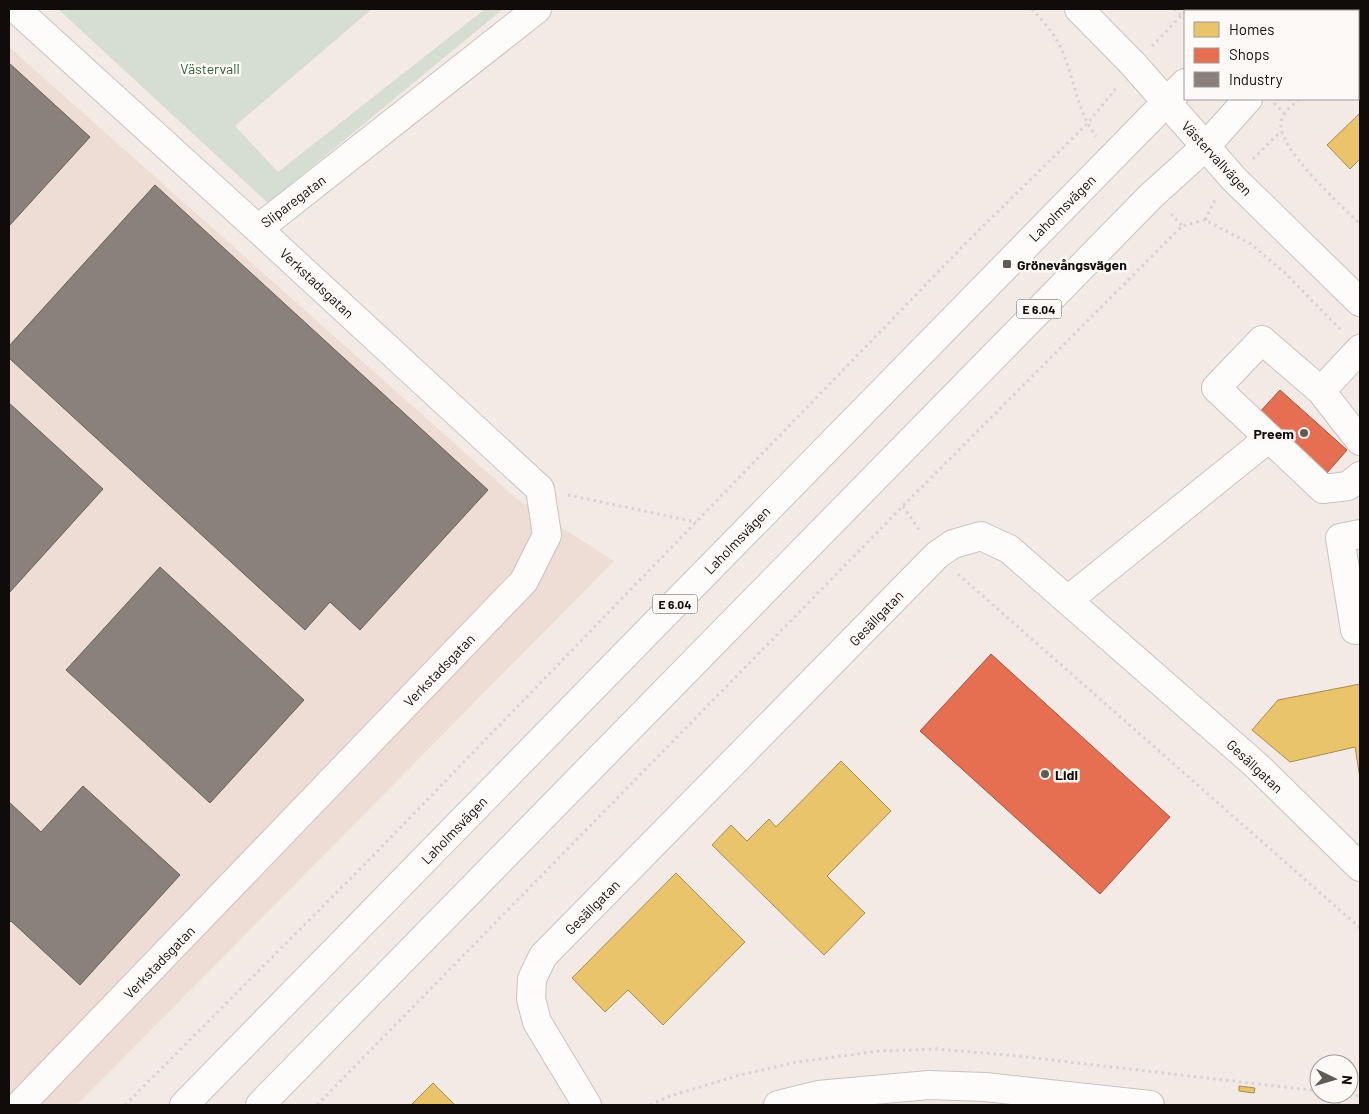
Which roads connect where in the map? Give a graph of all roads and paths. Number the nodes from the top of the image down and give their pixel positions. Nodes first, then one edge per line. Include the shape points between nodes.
1 (16, 9) edge
2 (537, 9) edge
3 (1032, 9) edge
4 (1079, 9) edge
5 (1174, 9) edge
6 (1184, 12) edge
7 (1181, 15) junction
8 (1184, 18) edge
9 (1134, 65) junction
10 (1184, 84) edge
11 (1247, 100) edge
12 (1271, 100) edge
13 (1298, 100) edge
14 (1166, 103) junction
15 (1284, 113) junction
16 (1087, 124) junction
17 (1205, 146) junction
18 (1112, 158) junction
19 (1151, 196) junction
20 (1360, 224) edge
21 (1182, 226) junction
22 (258, 229) junction
23 (1360, 302) edge
24 (1353, 342) edge
25 (1321, 391) junction
26 (1269, 438) junction
27 (1360, 441) edge
28 (1360, 476) edge
29 (540, 489) junction
30 (697, 522) junction
31 (1360, 534) edge
32 (937, 555) junction
33 (1068, 600) junction
34 (1360, 629) edge
35 (1360, 867) edge
36 (1360, 928) edge
37 (20, 1105) edge
38 (125, 1105) edge
39 (184, 1105) edge
40 (260, 1105) edge
41 (317, 1105) edge
42 (587, 1105) edge
43 (778, 1105) edge
44 (1150, 1105) edge

1 - 22 main road, Sliparegatan
2 - 22 main road, Sliparegatan
3 - 16 path via 1059,44
4 - 9 main road, Västervallvägen
5 - 7 path
6 - 7 path
7 - 8 path
7 - 9 path
9 - 14 main road, Västervallvägen
9 - 16 path
10 - 14 main road, Laholmsvägen / E 6.04
11 - 17 main road, E 6.04
12 - 15 path
13 - 15 path
14 - 17 main road, Västervallvägen
14 - 18 main road, Laholmsvägen / E 6.04
15 - 20 path via 1280,122 1286,142 1300,162
16 - 18 path
16 - 30 path via 967,242
17 - 19 main road, E 6.04
17 - 23 main road, Västervallvägen via 1234,179
18 - 39 main road, Laholmsvägen / E 6.04
19 - 21 path
19 - 40 main road, E 6.04
21 - 24 path via 1206,220 1251,244
21 - 41 path
22 - 29 main road, Verkstadsgatan
24 - 25 main road
25 - 26 main road via 1262,340 1216,388
25 - 27 main road
26 - 28 main road via 1323,489 1348,486
26 - 33 main road
29 - 30 path
29 - 37 main road, Verkstadsgatan via 547,535 524,581
30 - 38 path via 376,853
31 - 34 main road via 1340,538 1355,630
32 - 33 main road, Gesällgatan via 952,544 981,536 1009,549
32 - 36 path
32 - 42 main road, Gesällgatan via 543,956 532,979 531,999 537,1022
33 - 35 main road, Gesällgatan via 1256,765
43 - 44 main road via 818,1095 929,1085 985,1087

